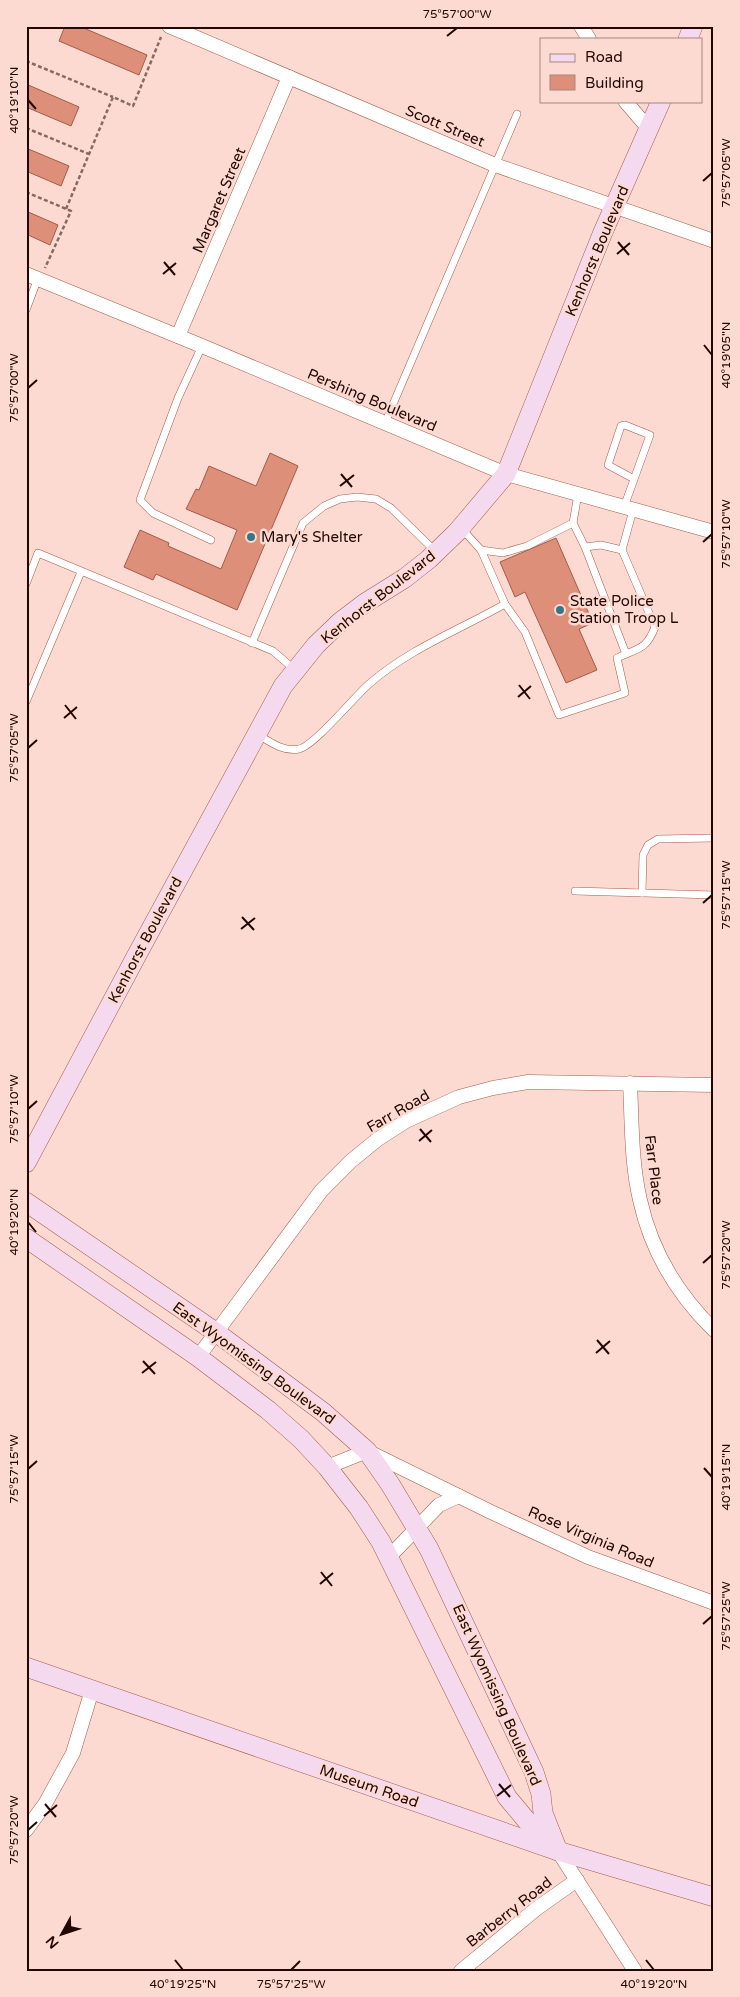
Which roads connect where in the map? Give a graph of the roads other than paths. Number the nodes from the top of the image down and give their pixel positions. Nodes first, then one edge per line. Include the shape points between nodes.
1 (581, 26) edge
2 (693, 26) edge
3 (166, 31) edge
4 (589, 38) edge
5 (688, 38) edge
6 (289, 77) junction
7 (626, 102) edge
8 (661, 102) edge
9 (517, 114) dead end
10 (649, 129) junction
11 (495, 165) junction
12 (614, 206) junction
13 (714, 241) edge
14 (32, 276) edge
15 (26, 310) edge
16 (178, 336) junction
17 (202, 346) junction
18 (385, 423) junction
19 (506, 474) junction
20 (634, 479) junction
21 (578, 494) junction
22 (629, 509) junction
23 (573, 523) junction
24 (461, 528) junction
25 (714, 532) edge
26 (211, 540) dead end
27 (585, 547) junction
28 (481, 550) junction
29 (622, 550) junction
30 (436, 552) junction
31 (81, 572) junction
32 (26, 584) edge
33 (504, 604) junction
34 (252, 643) junction
35 (626, 654) junction
36 (295, 671) junction
37 (29, 685) edge
38 (26, 702) edge
39 (256, 734) junction
40 (714, 838) edge
41 (575, 891) dead end
42 (642, 893) junction
43 (714, 896) edge
44 (630, 1082) junction
45 (714, 1085) edge
46 (26, 1163) edge
47 (26, 1202) edge
48 (26, 1238) edge
49 (714, 1330) edge
50 (217, 1333) junction
51 (198, 1358) junction
52 (367, 1451) junction
53 (327, 1467) junction
54 (459, 1496) junction
55 (417, 1529) junction
56 (389, 1557) junction
57 (714, 1603) edge
58 (26, 1667) edge
59 (92, 1690) junction
60 (26, 1830) edge
61 (558, 1851) junction
62 (577, 1880) junction
63 (714, 1897) edge
64 (461, 1971) edge
65 (635, 1971) edge

1 - 4 street
2 - 5 street
3 - 6 street, Scott Street
6 - 11 street, Scott Street
6 - 16 street, Margaret Street
7 - 10 street
8 - 10 street, Kenhorst Boulevard
9 - 11 lane
10 - 12 street, Kenhorst Boulevard
11 - 12 street, Scott Street
11 - 18 lane
12 - 13 street, Scott Street
12 - 19 street, Kenhorst Boulevard
14 - 15 lane
14 - 16 street, Pershing Boulevard
16 - 17 street, Pershing Boulevard
17 - 18 street, Pershing Boulevard
17 - 26 lane via 178,398 140,500 153,513
18 - 19 street, Pershing Boulevard
19 - 21 street, Pershing Boulevard
19 - 24 street, Kenhorst Boulevard
20 - 20 lane via 609,468 621,426 625,425 650,435
20 - 22 lane
21 - 22 street, Pershing Boulevard
21 - 23 lane
22 - 25 street, Pershing Boulevard
22 - 29 lane
23 - 27 lane
23 - 28 lane via 527,546 503,553
24 - 28 lane
24 - 30 street, Kenhorst Boulevard
27 - 29 lane via 601,545
27 - 35 lane
28 - 33 lane
29 - 35 lane via 655,627 650,640
30 - 34 lane via 391,508 376,500 357,497 340,499 324,506 302,523
30 - 36 street, Kenhorst Boulevard via 405,578 340,622
31 - 32 lane via 38,554
31 - 34 lane
31 - 37 lane
33 - 35 lane via 526,632 559,715 625,693 617,658
33 - 39 lane via 402,658 369,684 301,749 282,749
34 - 36 lane via 273,651
36 - 39 street, Kenhorst Boulevard
37 - 38 lane
39 - 46 street, Kenhorst Boulevard
40 - 42 lane via 658,839 648,845 643,855
41 - 42 lane
42 - 43 lane
44 - 45 street, Farr Road
44 - 49 street, Farr Place via 636,1179 645,1222 668,1274
44 - 50 street, Farr Road via 528,1082 493,1088 459,1097 406,1121 351,1161 322,1191
47 - 50 street, East Wyomissing Boulevard
48 - 51 street, East Wyomissing Boulevard
50 - 51 street, Farr Road
50 - 52 street, East Wyomissing Boulevard via 323,1412
51 - 53 street, East Wyomissing Boulevard via 268,1410
52 - 53 street
52 - 54 street, Rose Virginia Road
52 - 55 street, East Wyomissing Boulevard
53 - 56 street, East Wyomissing Boulevard via 359,1508
54 - 55 street via 439,1505
54 - 57 street, Rose Virginia Road via 588,1557
55 - 56 street
55 - 61 street, East Wyomissing Boulevard via 452,1595 534,1772 543,1813
56 - 61 street, East Wyomissing Boulevard via 507,1797
58 - 59 street, Museum Road
59 - 60 street via 73,1753 45,1804
59 - 61 street, Museum Road
61 - 62 street
61 - 63 street, Museum Road
62 - 64 street, Barberry Road
62 - 65 street

